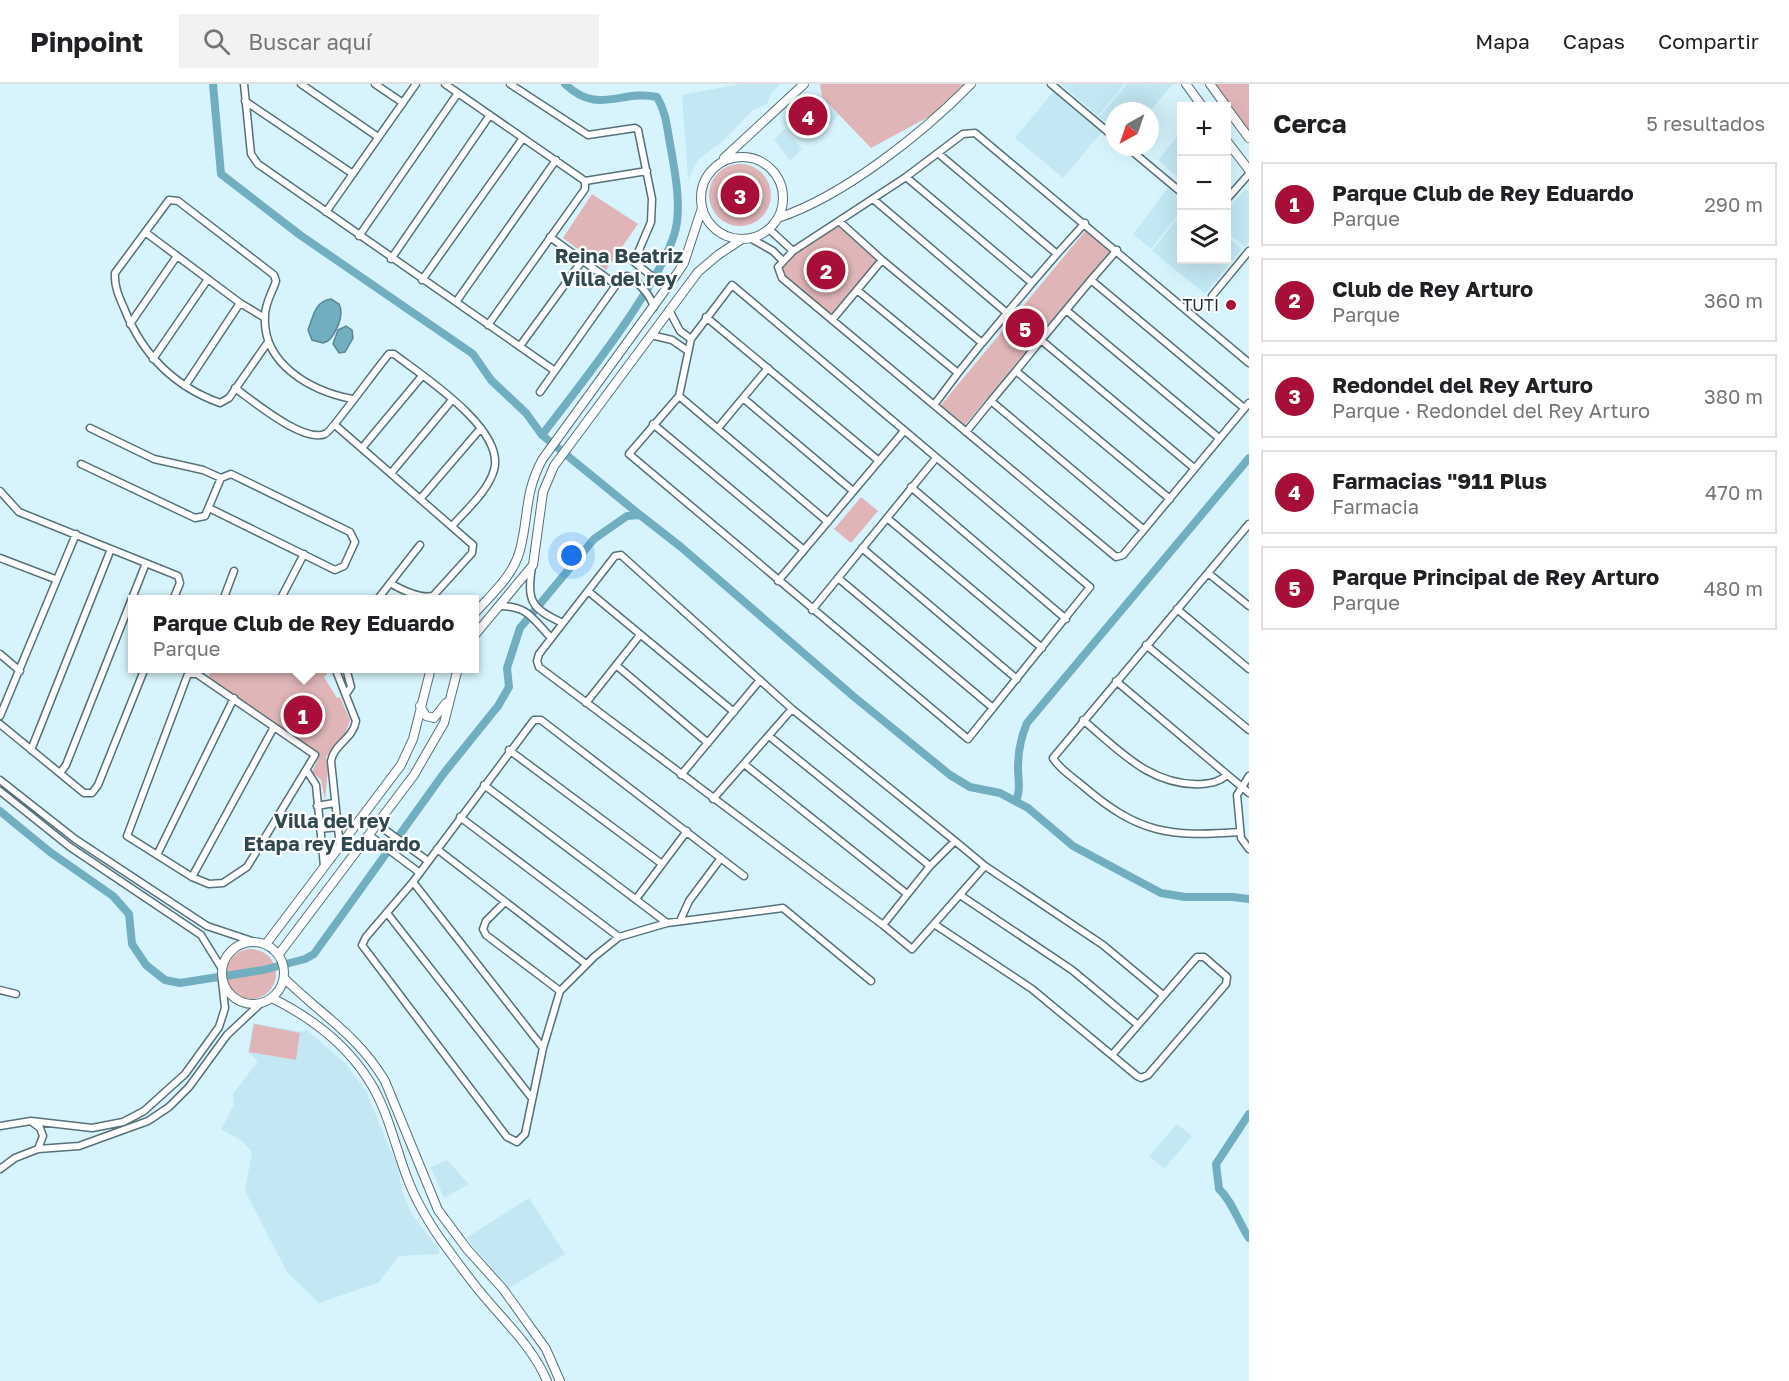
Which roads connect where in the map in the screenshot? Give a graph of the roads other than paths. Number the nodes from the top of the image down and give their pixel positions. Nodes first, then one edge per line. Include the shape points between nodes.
1 (244, 84) edge
2 (301, 84) edge
3 (375, 84) edge
4 (416, 84) edge
5 (445, 84) edge
6 (510, 84) edge
7 (804, 84) edge
8 (971, 84) edge
9 (1051, 84) edge
10 (1186, 84) edge
11 (1210, 84) edge
12 (458, 93) junction
13 (246, 101) junction
14 (1199, 102) edge
15 (1223, 102) edge
16 (403, 103) junction
17 (1231, 114) edge
18 (490, 115) junction
19 (1105, 129) edge
20 (378, 137) junction
21 (523, 138) junction
22 (1249, 138) edge
23 (1231, 146) edge
24 (939, 154) junction
25 (1137, 156) edge
26 (556, 160) junction
27 (717, 165) junction
28 (647, 171) junction
29 (1249, 172) edge
30 (353, 174) junction
31 (906, 177) junction
32 (585, 181) junction
33 (1177, 189) edge
34 (1231, 195) edge
35 (873, 199) junction
36 (702, 208) junction
37 (326, 212) junction
38 (778, 218) junction
39 (839, 221) junction
40 (1085, 223) junction
41 (769, 229) junction
42 (145, 232) junction
43 (359, 236) junction
44 (550, 237) junction
45 (746, 239) junction
46 (1117, 250) junction
47 (793, 251) junction
48 (1249, 251) edge
49 (1057, 254) junction
50 (177, 256) junction
51 (391, 259) junction
52 (782, 260) junction
53 (882, 260) junction
54 (582, 261) junction
55 (208, 279) junction
56 (422, 280) junction
57 (1091, 280) junction
58 (672, 282) junction
59 (1032, 283) junction
60 (615, 284) junction
61 (857, 290) junction
62 (1212, 296) dead end
63 (456, 302) junction
64 (240, 303) junction
65 (654, 308) junction
66 (669, 310) junction
67 (1066, 310) junction
68 (1007, 313) junction
69 (706, 317) junction
70 (265, 318) junction
71 (832, 320) junction
72 (130, 324) junction
73 (488, 325) junction
74 (651, 335) junction
75 (691, 339) junction
76 (1041, 340) junction
77 (268, 342) junction
78 (982, 343) junction
79 (520, 346) junction
80 (687, 351) junction
81 (153, 359) junction
82 (1249, 363) edge
83 (768, 368) junction
84 (555, 371) junction
85 (1016, 371) junction
86 (958, 374) junction
87 (422, 376) junction
88 (185, 386) junction
89 (236, 388) junction
90 (540, 393) dead end
91 (679, 396) junction
92 (743, 398) junction
93 (352, 399) junction
94 (452, 400) junction
95 (991, 401) junction
96 (934, 405) junction
97 (1247, 406) edge
98 (653, 424) junction
99 (335, 425) junction
100 (90, 428) dead end
101 (482, 428) junction
102 (718, 428) junction
103 (904, 431) junction
104 (966, 432) junction
105 (1219, 438) junction
106 (362, 448) junction
107 (936, 458) junction
108 (879, 461) junction
109 (81, 464) dead end
110 (1194, 468) junction
111 (392, 472) junction
112 (221, 478) junction
113 (911, 487) junction
114 (0, 491) edge
115 (853, 492) junction
116 (422, 498) junction
117 (1170, 499) junction
118 (209, 508) junction
119 (887, 518) junction
120 (828, 522) junction
121 (1249, 524) edge
122 (453, 525) junction
123 (1143, 529) junction
124 (76, 534) junction
125 (420, 545) dead end
126 (862, 548) junction
127 (111, 549) junction
128 (804, 550) junction
129 (304, 554) junction
130 (0, 558) edge
131 (147, 563) junction
132 (532, 565) junction
133 (234, 572) dead end
134 (1208, 573) junction
135 (838, 578) junction
136 (55, 579) junction
137 (778, 581) junction
138 (390, 583) junction
139 (588, 591) junction
140 (134, 595) edge
141 (176, 595) edge
142 (225, 595) edge
143 (283, 595) edge
144 (381, 595) edge
145 (420, 595) edge
146 (434, 595) edge
147 (499, 606) junction
148 (1249, 606) edge
149 (479, 608) edge
150 (1177, 609) junction
151 (128, 610) edge
152 (812, 610) junction
153 (1066, 619) junction
154 (563, 623) junction
155 (479, 630) edge
156 (640, 635) junction
157 (551, 638) junction
158 (1146, 645) junction
159 (1042, 648) junction
160 (0, 654) edge
161 (616, 665) junction
162 (1249, 669) edge
163 (20, 671) junction
164 (143, 673) edge
165 (188, 673) edge
166 (201, 673) edge
167 (337, 673) edge
168 (347, 673) edge
169 (430, 673) edge
170 (455, 673) edge
171 (1017, 679) junction
172 (760, 680) junction
173 (1116, 681) junction
174 (453, 687) junction
175 (346, 694) junction
176 (234, 698) junction
177 (586, 703) junction
178 (420, 706) junction
179 (993, 708) junction
180 (792, 709) junction
181 (734, 712) junction
182 (0, 716) edge
183 (1083, 720) junction
184 (0, 724) edge
185 (274, 727) junction
186 (1249, 730) edge
187 (768, 736) junction
188 (708, 743) junction
189 (31, 750) junction
190 (509, 750) junction
191 (744, 764) junction
192 (307, 771) junction
193 (60, 773) junction
194 (681, 775) junction
195 (1227, 775) junction
196 (1249, 776) edge
197 (0, 780) edge
198 (484, 785) junction
199 (1241, 786) junction
200 (0, 791) edge
201 (1249, 793) edge
202 (713, 799) junction
203 (334, 803) junction
204 (317, 806) junction
205 (460, 818) junction
206 (377, 824) junction
207 (337, 827) junction
208 (320, 829) junction
209 (687, 831) junction
210 (1240, 832) junction
211 (369, 835) junction
212 (955, 841) junction
213 (340, 847) junction
214 (409, 848) junction
215 (437, 849) junction
216 (1249, 849) edge
217 (157, 855) junction
218 (401, 858) junction
219 (721, 858) junction
220 (428, 861) junction
221 (662, 864) junction
222 (324, 866) junction
223 (930, 866) junction
224 (985, 866) junction
225 (420, 873) junction
226 (744, 876) dead end
227 (192, 877) junction
228 (412, 882) junction
229 (908, 894) junction
230 (960, 895) junction
231 (636, 899) junction
232 (504, 903) junction
233 (387, 913) junction
234 (680, 921) junction
235 (667, 924) junction
236 (934, 924) junction
237 (883, 925) junction
238 (619, 937) junction
239 (252, 941) junction
240 (266, 944) junction
241 (279, 954) junction
242 (586, 964) junction
243 (222, 969) junction
244 (284, 978) junction
245 (222, 981) junction
246 (871, 981) dead end
247 (0, 990) edge
248 (560, 991) junction
249 (16, 994) dead end
250 (1163, 995) junction
251 (272, 998) junction
252 (261, 1004) junction
253 (1138, 1025) junction
254 (543, 1048) junction
255 (1112, 1054) junction
256 (531, 1097) junction
257 (31, 1121) junction
258 (0, 1126) edge
259 (38, 1149) junction
260 (0, 1169) edge
261 (547, 1381) edge
262 (560, 1381) edge

1 - 13 street
2 - 20 street
3 - 16 street
4 - 16 street
5 - 12 street
6 - 28 street via 588,135 638,130
7 - 27 street
8 - 38 street via 941,115 862,174
9 - 19 street
10 - 14 street
11 - 15 street
12 - 18 street
12 - 43 street
13 - 30 street
13 - 37 street via 253,159
16 - 20 street
17 - 22 street
18 - 21 street
18 - 51 street
20 - 30 street
21 - 26 street
21 - 56 street
23 - 29 street
24 - 31 street
24 - 40 street via 963,134 975,133
24 - 49 street
25 - 33 street
26 - 32 street
26 - 63 street
27 - 36 street via 703,184
27 - 38 street via 743,156 769,166 783,191
28 - 32 street
28 - 58 street via 651,222 634,265 654,278
29 - 34 street
30 - 37 street
31 - 35 street
31 - 59 street
32 - 44 street via 585,189
35 - 39 street
35 - 68 street
36 - 45 street via 717,231
36 - 58 street via 684,263
37 - 43 street
38 - 41 street
39 - 47 street
39 - 53 street
40 - 46 street
40 - 49 street
41 - 45 street
41 - 47 street
42 - 50 street
42 - 70 street via 167,201 177,201 274,275 276,281
42 - 72 street via 115,273 117,291
43 - 51 street
44 - 54 street
44 - 73 street
45 - 52 street via 773,251
45 - 66 street via 698,272
46 - 57 street
46 - 82 street
47 - 52 street
48 - 62 street
49 - 59 street
50 - 55 street
50 - 72 street
51 - 56 street
52 - 71 street via 778,267 782,278
53 - 61 street
53 - 78 street
54 - 60 street
54 - 79 street
55 - 64 street
55 - 81 street
56 - 63 street
57 - 67 street
57 - 97 street
58 - 65 street
59 - 68 street
60 - 65 street via 624,276 634,280 649,295
60 - 84 street
61 - 71 street
61 - 86 street
63 - 73 street
64 - 70 street
64 - 88 street
65 - 149 street via 542,460 528,491 515,563
66 - 74 street
66 - 75 street via 681,332
67 - 76 street
67 - 105 street
68 - 78 street
69 - 75 street
69 - 83 street
69 - 103 street via 732,285
70 - 77 street
71 - 96 street
72 - 81 street
73 - 79 street
74 - 80 street via 672,340
74 - 132 street via 547,478
75 - 80 street
76 - 85 street
76 - 110 street
77 - 89 street
77 - 93 street via 288,370 304,381
78 - 86 street
79 - 84 street
80 - 91 street
81 - 88 street
83 - 92 street
83 - 108 street
84 - 90 street
85 - 95 street
85 - 117 street
86 - 96 street
87 - 93 street via 391,352
87 - 94 street
87 - 106 street
88 - 89 street via 220,403
89 - 99 street via 280,421 311,434 322,436
91 - 98 street
91 - 102 street
92 - 102 street
92 - 115 street
93 - 99 street
94 - 101 street
94 - 111 street
95 - 104 street
95 - 123 street
96 - 104 street
97 - 105 street
98 - 128 street
98 - 137 street via 629,454
99 - 106 street
100 - 112 street via 154,459
101 - 116 street
101 - 122 street via 494,450 495,468 489,483
102 - 120 street
103 - 107 street
103 - 108 street
104 - 123 street via 1110,555 1124,555
105 - 110 street
106 - 111 street
107 - 113 street
107 - 153 street via 1089,585 1088,592
108 - 115 street
109 - 118 street via 195,519 205,516
110 - 117 street
111 - 116 street
112 - 118 street
112 - 129 street via 231,474 350,532 355,538 339,570
113 - 119 street
113 - 153 street
114 - 124 street via 19,512
115 - 120 street
116 - 122 street
117 - 123 street
118 - 129 street
119 - 126 street
119 - 159 street
120 - 128 street
121 - 134 street
122 - 146 street via 472,542 473,550
124 - 127 street
124 - 136 street
125 - 138 street
126 - 135 street
126 - 171 street
127 - 131 street
127 - 189 street
128 - 137 street
129 - 143 street
130 - 136 street
131 - 140 street
131 - 141 street via 179,577
132 - 147 street
132 - 154 street via 528,594 546,614
133 - 142 street
134 - 148 street
134 - 150 street
135 - 152 street
135 - 179 street
136 - 163 street
137 - 152 street
138 - 144 street
138 - 145 street
139 - 154 street
139 - 156 street
139 - 172 street via 615,556 625,556
147 - 155 street
147 - 157 street via 517,606
150 - 158 street
150 - 162 street
151 - 193 street
152 - 179 street via 968,739
153 - 159 street
154 - 157 street
156 - 161 street
156 - 181 street
157 - 177 street via 539,654 539,667
158 - 173 street
158 - 186 street
159 - 171 street
160 - 163 street
161 - 177 street
161 - 188 street
163 - 182 street
164 - 193 street via 93,792 84,793
165 - 217 street via 127,836
166 - 176 street
167 - 175 street
168 - 175 street via 351,687
169 - 178 street
170 - 174 street
171 - 179 street
172 - 180 street
172 - 181 street
173 - 183 street
173 - 195 street
174 - 178 street via 437,717 430,718
174 - 206 street via 444,723 414,775
175 - 203 street via 356,722 351,736 332,755
176 - 185 street
176 - 217 street
177 - 194 street
178 - 213 street via 402,765
180 - 187 street
180 - 212 street
181 - 188 street
183 - 195 street via 1139,767 1157,777 1191,784 1218,782
183 - 210 street via 1053,758 1106,806 1131,821 1163,832
184 - 189 street
185 - 192 street via 315,755
185 - 227 street
187 - 191 street
187 - 223 street
188 - 194 street
189 - 193 street
190 - 198 street
190 - 209 street via 530,722 541,720
190 - 221 street
191 - 202 street
191 - 229 street
192 - 204 street via 316,785
192 - 227 street via 247,867 223,883 209,884
194 - 202 street
195 - 199 street
196 - 199 street
197 - 239 street via 75,839 207,926
198 - 205 street
198 - 231 street
199 - 201 street
199 - 210 street
200 - 243 street via 70,847 201,935
202 - 237 street
203 - 204 street
203 - 207 street
204 - 208 street
205 - 215 street
205 - 238 street
206 - 211 street
206 - 214 street
207 - 208 street
207 - 213 street
208 - 222 street
209 - 219 street
209 - 221 street
210 - 216 street
211 - 218 street
211 - 241 street
212 - 223 street
212 - 224 street
213 - 222 street
214 - 218 street
214 - 220 street
215 - 220 street
215 - 232 street
217 - 227 street
218 - 225 street
219 - 226 street
219 - 234 street via 689,900
220 - 225 street
221 - 231 street
222 - 240 street
223 - 229 street
224 - 230 street
224 - 250 street via 1103,945
225 - 228 street
228 - 233 street
228 - 254 street
229 - 237 street
230 - 236 street
230 - 253 street via 1072,970
231 - 235 street
232 - 242 street
232 - 248 street via 486,921 486,935
233 - 256 street
233 - 256 street via 366,937 364,950 512,1141 522,1140 525,1134
234 - 235 street
234 - 246 street via 783,908
235 - 238 street
236 - 237 street via 912,949
236 - 255 street via 1032,989
238 - 242 street
239 - 240 street
239 - 243 street via 237,945 226,955
240 - 241 street
241 - 244 street
242 - 248 street
243 - 245 street
244 - 251 street
244 - 262 street via 373,1061 385,1081 438,1210 503,1289 540,1341
245 - 252 street via 237,1000
245 - 257 street via 225,1008 219,1027 185,1074 144,1111 123,1122 92,1128
247 - 249 street
248 - 254 street
250 - 253 street
250 - 255 street via 1199,956 1228,978 1146,1077 1137,1076
251 - 252 street
251 - 261 street via 299,1011 327,1033 369,1080 422,1210 485,1299 535,1356
252 - 259 street via 227,1035 189,1087 148,1121 79,1146
253 - 255 street
254 - 256 street
257 - 258 street
257 - 259 street via 43,1136
259 - 260 street

